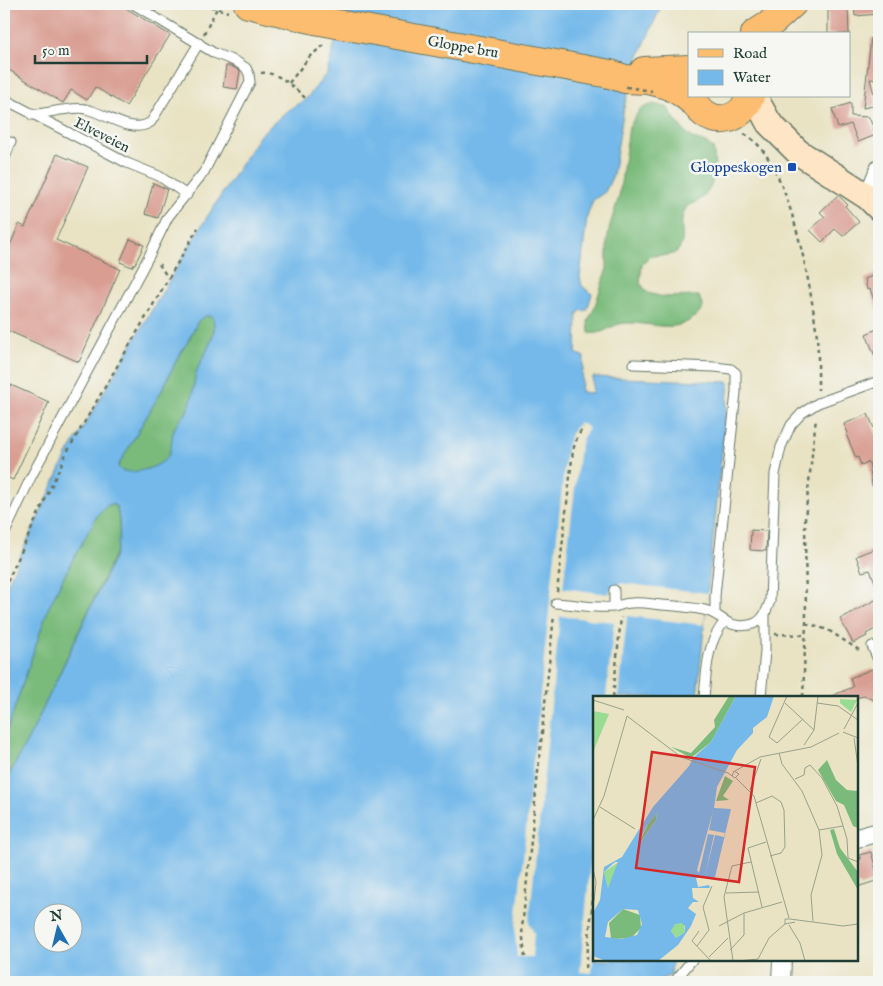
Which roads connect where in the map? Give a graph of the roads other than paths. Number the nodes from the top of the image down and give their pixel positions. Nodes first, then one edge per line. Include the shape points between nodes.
1 (133, 4) edge
2 (248, 4) edge
3 (792, 4) edge
4 (763, 31) edge
5 (199, 43) junction
6 (676, 75) edge
7 (688, 96) edge
8 (755, 98) edge
9 (4, 99) edge
10 (694, 99) edge
11 (742, 107) edge
12 (32, 115) junction
13 (11, 142) dead end
14 (798, 152) junction
15 (4, 160) edge
16 (879, 169) edge
17 (187, 195) junction
18 (873, 202) edge
19 (633, 364) dead end
20 (879, 381) edge
21 (4, 535) edge
22 (614, 590) dead end
23 (556, 603) road end
24 (618, 605) junction
25 (715, 613) junction
26 (766, 614) junction
27 (725, 621) junction
28 (872, 646) dead end
29 (879, 662) edge
30 (704, 696) edge
31 (760, 696) edge
32 (879, 832) edge
33 (858, 838) edge
34 (691, 961) edge
35 (782, 961) edge
36 (674, 982) edge
37 (781, 982) edge

1 - 5 lane
2 - 6 main road, Gloppe bru, bridge via 322,31 610,74 626,71
3 - 4 main road
5 - 12 lane via 151,122 144,127 135,127 84,108
5 - 17 lane via 246,68 250,82 204,172
6 - 7 main road via 682,93
8 - 14 main road via 769,122
9 - 12 lane, Elveveien
10 - 11 main road via 703,114 721,120
11 - 14 main road via 746,122 768,140
12 - 17 lane, Elveveien via 127,164 158,176
13 - 15 lane
14 - 18 main road
16 - 18 street
17 - 21 lane via 168,217 31,477
19 - 25 lane via 715,367 731,369 736,374
20 - 26 lane via 818,403 802,413 791,425 780,447 770,601
22 - 24 lane
23 - 24 lane
24 - 25 lane via 633,602
25 - 27 lane
26 - 27 lane via 751,625 740,626
26 - 31 lane via 766,651
27 - 30 lane via 717,630 710,650
28 - 29 lane
32 - 33 street
34 - 36 lane
35 - 37 street

